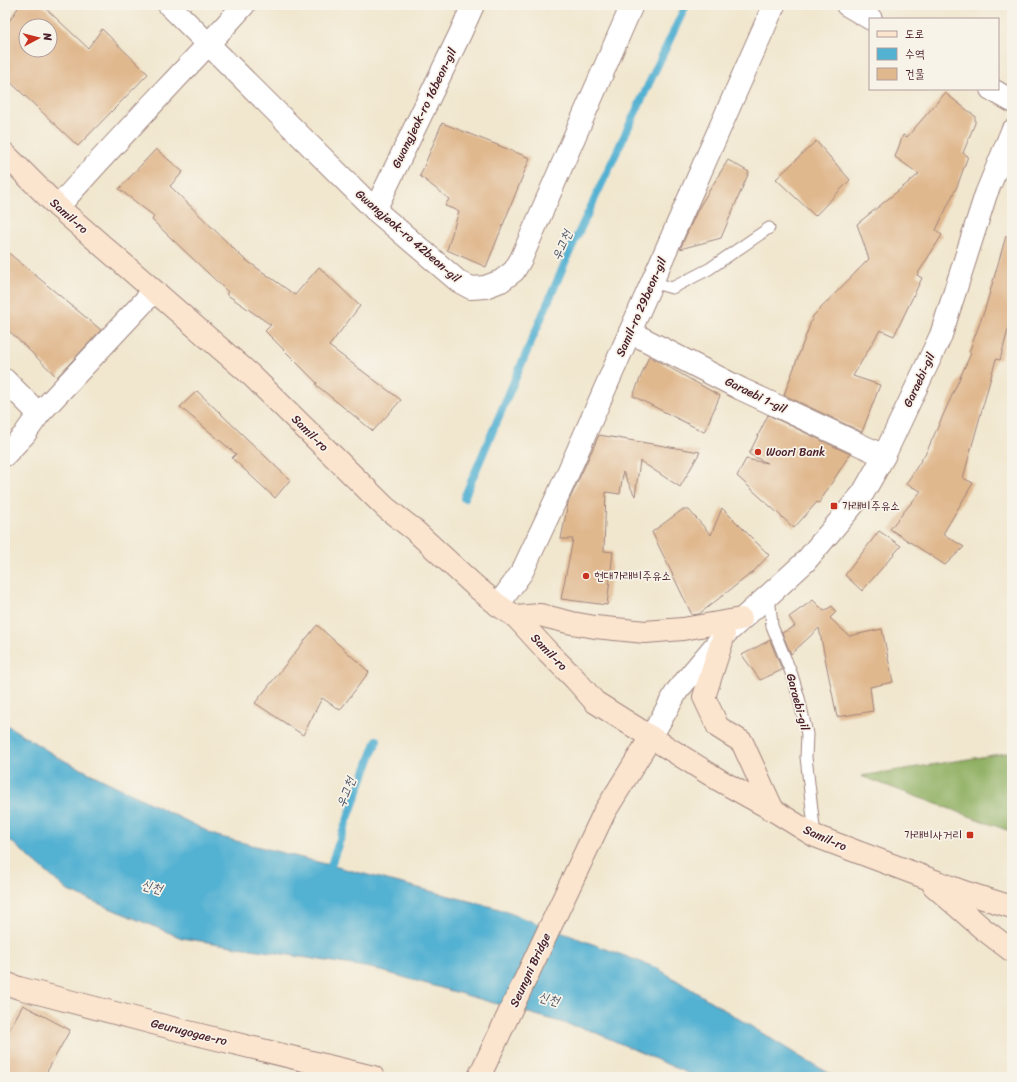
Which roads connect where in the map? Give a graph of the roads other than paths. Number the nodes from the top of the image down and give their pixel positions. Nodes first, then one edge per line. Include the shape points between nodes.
1 (169, 5) edge
2 (244, 5) edge
3 (473, 5) edge
4 (632, 5) edge
5 (774, 5) edge
6 (847, 5) edge
7 (869, 18) edge
8 (209, 45) junction
9 (993, 90) edge
10 (1012, 101) edge
11 (1011, 136) edge
12 (5, 154) edge
13 (58, 207) junction
14 (375, 210) junction
15 (769, 228) dead end
16 (652, 282) junction
17 (154, 291) junction
18 (630, 332) junction
19 (5, 380) edge
20 (39, 414) junction
21 (5, 455) edge
22 (884, 456) junction
23 (769, 595) junction
24 (498, 605) junction
25 (516, 617) junction
26 (741, 619) junction
27 (724, 635) junction
28 (651, 737) junction
29 (773, 810) junction
30 (815, 836) junction
31 (922, 876) junction
32 (1012, 907) edge
33 (1012, 951) edge
34 (5, 984) edge
35 (373, 1077) edge
36 (479, 1077) edge

1 - 8 street
2 - 8 street
3 - 14 street, Gwangjeok-ro 16beon-gil
4 - 14 street, Gwangjeok-ro 42beon-gil via 514,271 501,281 485,287 471,288 458,281
5 - 16 street, Samil-ro 29beon-gil
6 - 7 street
8 - 13 street
8 - 14 street, Gwangjeok-ro 42beon-gil
9 - 10 street
11 - 22 street, Garaebi-gil via 986,194 940,335
12 - 13 main road, Samil-ro
13 - 17 main road, Samil-ro
15 - 16 lane via 708,269 672,288
16 - 18 street, Samil-ro 29beon-gil
17 - 20 street
17 - 24 main road, Samil-ro via 252,376 386,508
18 - 22 street, Garaebi 1-gil
18 - 24 street, Samil-ro 29beon-gil via 522,572
19 - 20 street
20 - 21 street
22 - 23 street, Garaebi-gil via 863,493 835,527 805,562
23 - 26 street, Garaebi-gil
23 - 30 lane, Garaebi-gil via 772,626 792,674 807,734 806,757
24 - 25 main road, Samil-ro
25 - 26 main road via 540,615 595,627 645,632 683,629
25 - 28 main road, Samil-ro via 595,702
26 - 27 street, Garaebi-gil
27 - 28 street, Garaebi-gil via 677,691
27 - 29 main road via 704,697 718,728 742,742
28 - 29 main road, Samil-ro
28 - 36 main road, Seungni Bridge via 604,813
29 - 30 main road, Samil-ro
30 - 31 main road, Samil-ro
31 - 32 main road, Samil-ro
31 - 33 main road
34 - 35 main road, Geurugogae-ro

